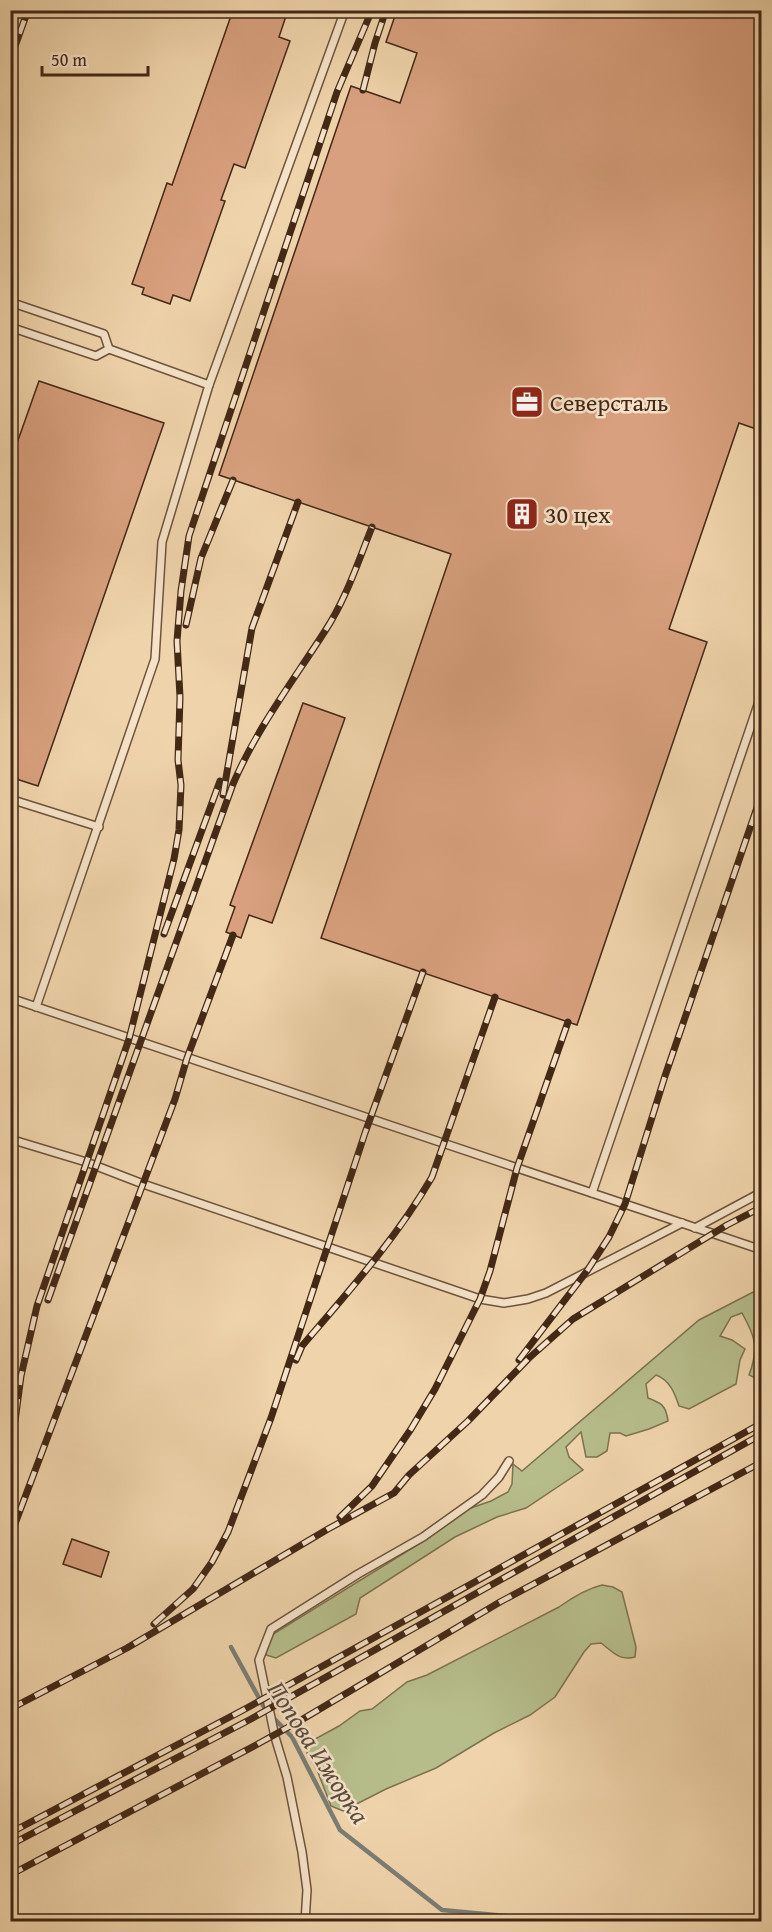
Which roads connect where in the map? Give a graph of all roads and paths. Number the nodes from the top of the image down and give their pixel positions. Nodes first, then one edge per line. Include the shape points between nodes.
1 (345, 10) edge
2 (10, 302) edge
3 (10, 327) edge
4 (109, 349) junction
5 (209, 385) junction
6 (762, 693) edge
7 (10, 799) edge
8 (99, 826) junction
9 (10, 998) edge
10 (36, 1008) junction
11 (10, 1139) edge
12 (762, 1192) edge
13 (592, 1193) junction
14 (682, 1223) junction
15 (695, 1228) junction
16 (762, 1250) edge
17 (509, 1461) dead end
18 (305, 1922) edge

1 - 5 lane
2 - 4 lane via 104,334
3 - 4 lane via 96,356
4 - 5 lane
5 - 8 lane via 162,542 155,659
6 - 13 lane
7 - 8 lane
8 - 10 lane
9 - 10 lane
10 - 13 lane
11 - 14 lane via 383,1267 480,1299 504,1303 546,1293
12 - 15 lane
13 - 14 lane
14 - 15 lane
15 - 16 lane
17 - 18 lane via 482,1495 423,1537 271,1629 259,1660 302,1852 307,1890

